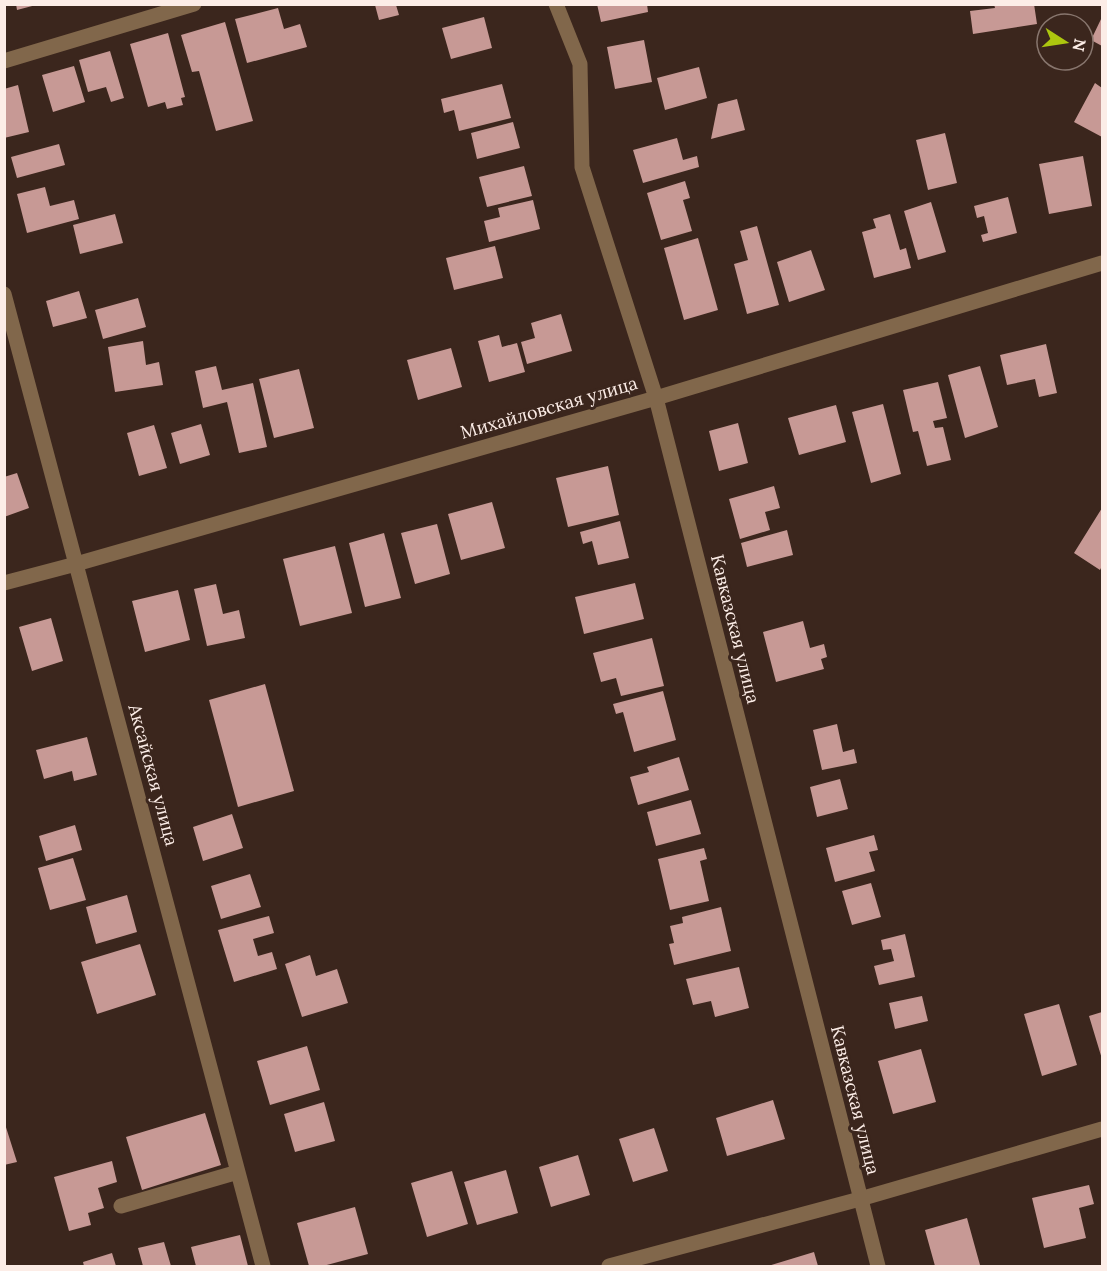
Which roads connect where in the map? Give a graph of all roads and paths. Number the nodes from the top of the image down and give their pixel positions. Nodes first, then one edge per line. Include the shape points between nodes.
1 (194, 4) edge
2 (556, 4) edge
3 (4, 62) edge
4 (1102, 263) edge
5 (4, 294) edge
6 (656, 398) junction
7 (76, 564) junction
8 (4, 583) edge
9 (1102, 1130) edge
10 (238, 1172) junction
11 (860, 1199) junction
12 (121, 1206) dead end
13 (263, 1266) edge
14 (609, 1266) edge
15 (878, 1266) edge

1 - 3 street
2 - 6 street, Кавказская улица via 580,64 582,167
4 - 6 street, Михайловская улица
5 - 7 street, Аксайская улица
6 - 7 street, Михайловская улица
6 - 11 street, Кавказская улица
7 - 8 street, Михайловская улица
7 - 10 street, Аксайская улица
9 - 11 street
10 - 12 street
10 - 13 street, Аксайская улица
11 - 14 street
11 - 15 street, Кавказская улица

